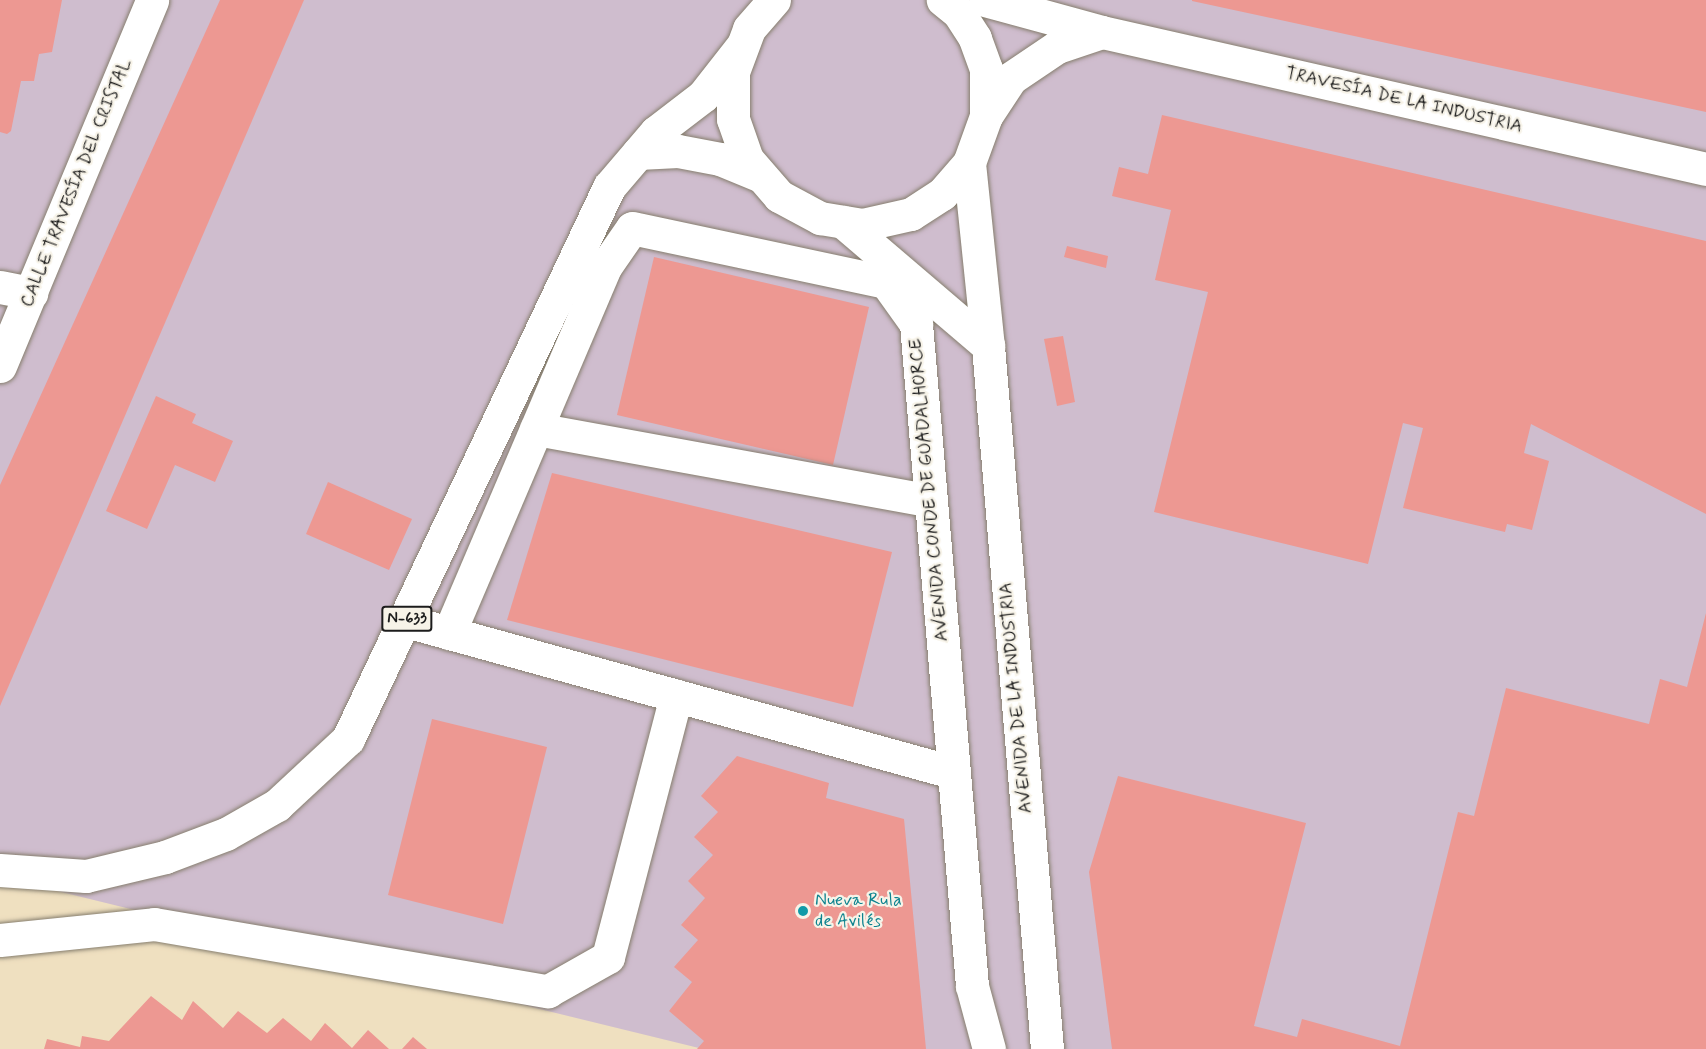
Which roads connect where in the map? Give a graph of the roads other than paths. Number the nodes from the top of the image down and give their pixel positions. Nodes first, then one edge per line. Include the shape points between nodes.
1 (152, 0) edge
2 (774, 0) edge
3 (943, 0) edge
4 (996, 1) edge
5 (1102, 32) junction
6 (742, 46) junction
7 (987, 116) junction
8 (638, 153) junction
9 (969, 163) junction
10 (1706, 169) edge
11 (761, 176) junction
12 (843, 222) junction
13 (16, 290) edge
14 (988, 346) junction
15 (0, 366) edge
16 (536, 429) junction
17 (928, 500) junction
18 (406, 621) junction
19 (449, 633) junction
20 (676, 696) junction
21 (952, 772) junction
22 (0, 870) edge
23 (0, 940) edge
24 (989, 1049) edge
25 (1047, 1049) edge

1 - 13 main road, CALLE TRAVESÍA DEL CRISTAL
2 - 6 main road via 749,29
3 - 7 main road via 959,13 975,38 986,69
4 - 5 main road, TRAVESÍA DE LA INDUSTRIA
5 - 7 main road via 1057,47 1011,78
5 - 10 main road, TRAVESÍA DE LA INDUSTRIA
6 - 8 main road via 702,96 656,132
6 - 11 main road via 733,72 733,120 747,159
7 - 9 main road
8 - 11 main road via 678,151 720,159
8 - 18 main road, N-633 via 609,187 587,229
9 - 12 main road via 942,194 911,214 862,225
9 - 14 main road, AVENIDA DE LA INDUSTRIA
11 - 12 main road via 779,196 820,218
12 - 14 main road
13 - 15 main road, CALLE TRAVESÍA DEL CRISTAL
14 - 25 main road, AVENIDA DE LA INDUSTRIA
16 - 17 main road
16 - 17 main road, AVENIDA CONDE DE GUADALHORCE via 606,267 632,228 886,282 916,324
16 - 19 main road, AVENIDA CONDE DE GUADALHORCE
17 - 21 main road, AVENIDA CONDE DE GUADALHORCE
18 - 19 main road
18 - 22 main road, N-633 via 348,739 276,805 226,834 165,857 86,876
19 - 20 main road
20 - 21 main road
20 - 23 main road via 608,957 548,991 154,924
21 - 24 main road, AVENIDA CONDE DE GUADALHORCE via 972,986

